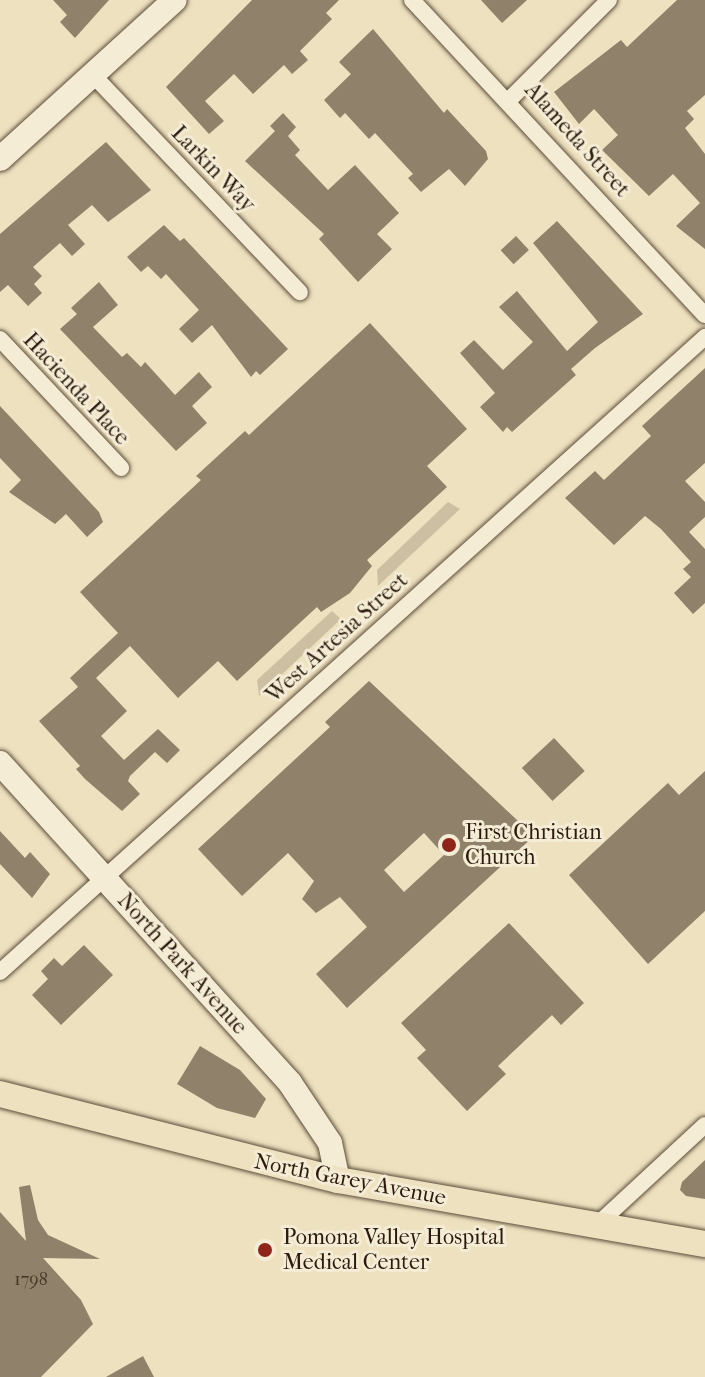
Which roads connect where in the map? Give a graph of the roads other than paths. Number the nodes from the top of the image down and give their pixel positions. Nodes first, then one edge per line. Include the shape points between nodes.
1 (175, 0) edge
2 (412, 0) edge
3 (609, 0) edge
4 (93, 75) junction
5 (510, 99) junction
6 (0, 159) edge
7 (300, 292) dead end
8 (705, 315) edge
9 (705, 337) edge
10 (0, 339) edge
11 (121, 468) dead end
12 (0, 763) edge
13 (104, 876) junction
14 (0, 972) edge
15 (0, 1094) edge
16 (705, 1125) edge
17 (338, 1180) junction
18 (597, 1225) junction
19 (705, 1244) edge

1 - 4 street
2 - 5 street, Alameda Street
3 - 5 street
4 - 6 street
4 - 7 street, Larkin Way
5 - 8 street, Alameda Street
9 - 13 street, West Artesia Street
10 - 11 street, Hacienda Place
12 - 13 street, North Park Avenue
13 - 14 street, West Artesia Street
13 - 17 street, North Park Avenue via 314,1113 330,1143
15 - 17 main road, North Garey Avenue
16 - 18 street
17 - 18 main road, North Garey Avenue
18 - 19 main road, North Garey Avenue

